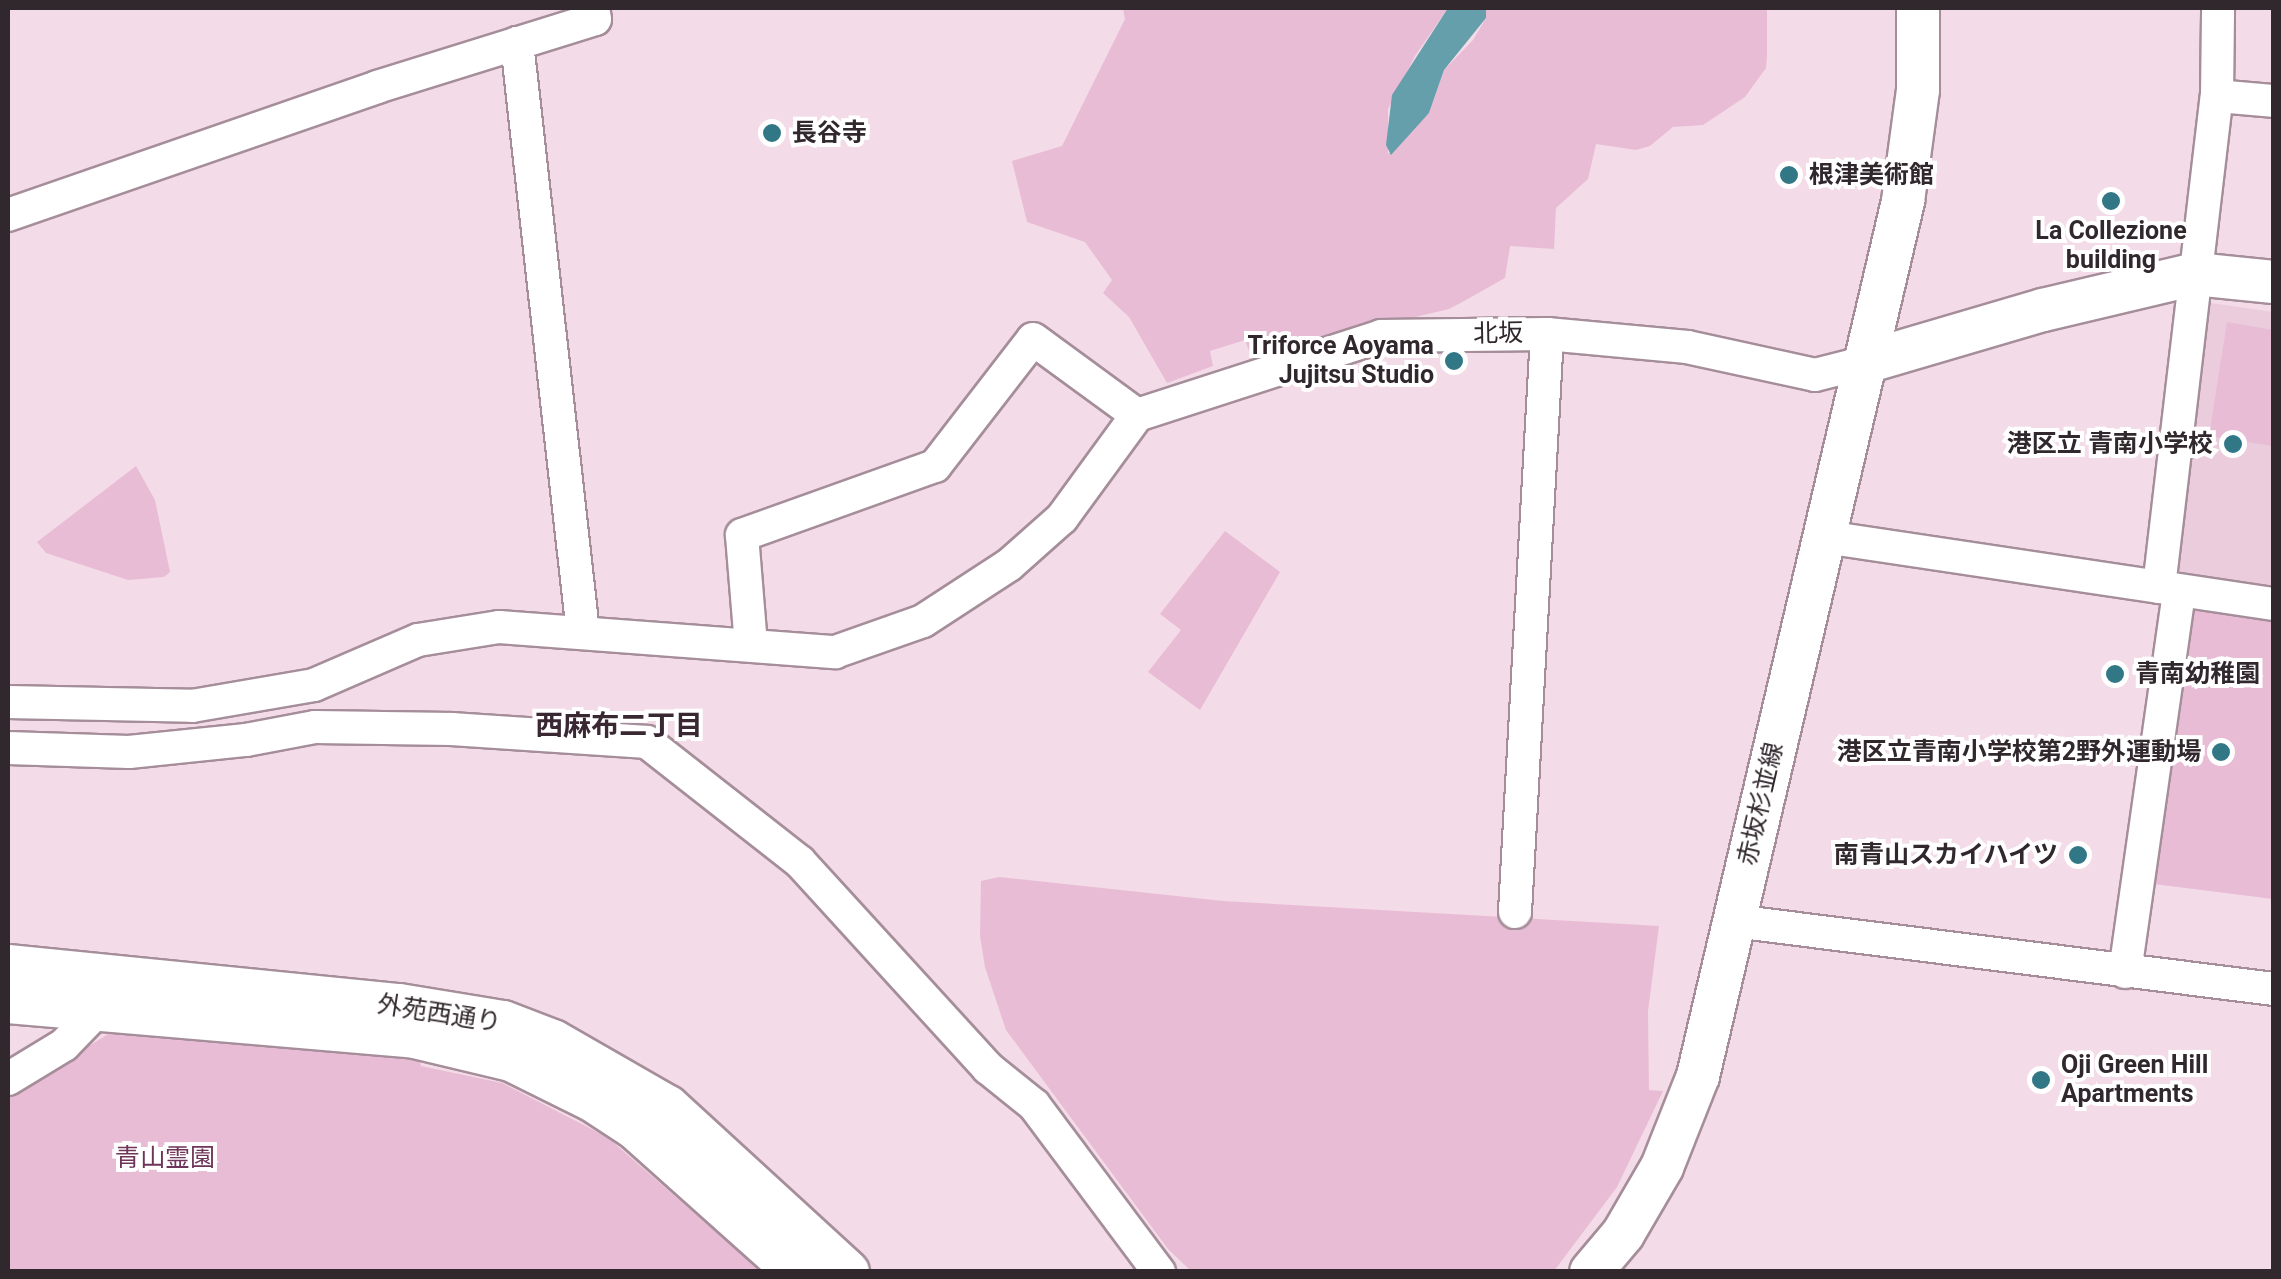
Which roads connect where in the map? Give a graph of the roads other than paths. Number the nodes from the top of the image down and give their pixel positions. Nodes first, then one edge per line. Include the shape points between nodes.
1 (593, 8) edge
2 (1918, 8) edge
3 (2218, 8) edge
4 (517, 43) junction
5 (2217, 96) junction
6 (2274, 101) edge
7 (8, 215) edge
8 (2196, 274) junction
9 (2274, 282) edge
10 (1548, 334) junction
11 (1866, 362) junction
12 (1137, 415) junction
13 (1825, 537) junction
14 (2169, 590) junction
15 (2274, 604) edge
16 (583, 632) junction
17 (751, 646) junction
18 (8, 702) edge
19 (8, 748) edge
20 (1516, 912) dead end
21 (1734, 921) junction
22 (8, 966) edge
23 (2125, 972) junction
24 (2274, 989) edge
25 (8, 1002) edge
26 (97, 1011) junction
27 (8, 1079) edge
28 (796, 1272) edge
29 (848, 1272) edge
30 (1160, 1272) edge
31 (1591, 1272) edge

1 - 4 street via 595,19
2 - 11 main road, 赤坂杉並線 via 1916,118
3 - 5 street
4 - 7 street
4 - 16 street
5 - 6 street
5 - 8 street
8 - 9 main road
8 - 11 main road
8 - 14 street
10 - 11 street, 北坂 via 1687,346 1816,375
10 - 12 street, 北坂 via 1381,336
10 - 20 street
11 - 13 main road, 赤坂杉並線
12 - 17 street via 1062,518 1009,565 923,621 835,652
12 - 17 street via 1032,339 935,466 742,536
13 - 14 street
13 - 21 main road, 赤坂杉並線
14 - 15 street
14 - 23 street
16 - 17 street
16 - 18 street via 499,626 418,640 314,685 192,706
19 - 30 street via 129,752 315,728 452,728 647,742 800,862 988,1068 1034,1105
21 - 23 street
21 - 31 main road, 赤坂杉並線 via 1682,1124 1623,1234
22 - 29 main road via 335,999 498,1006 585,1027 632,1060 695,1133
23 - 24 street
25 - 26 main road, 外苑西通り
26 - 27 street via 64,1045
26 - 28 main road, 外苑西通り via 416,1037 511,1060 635,1128

